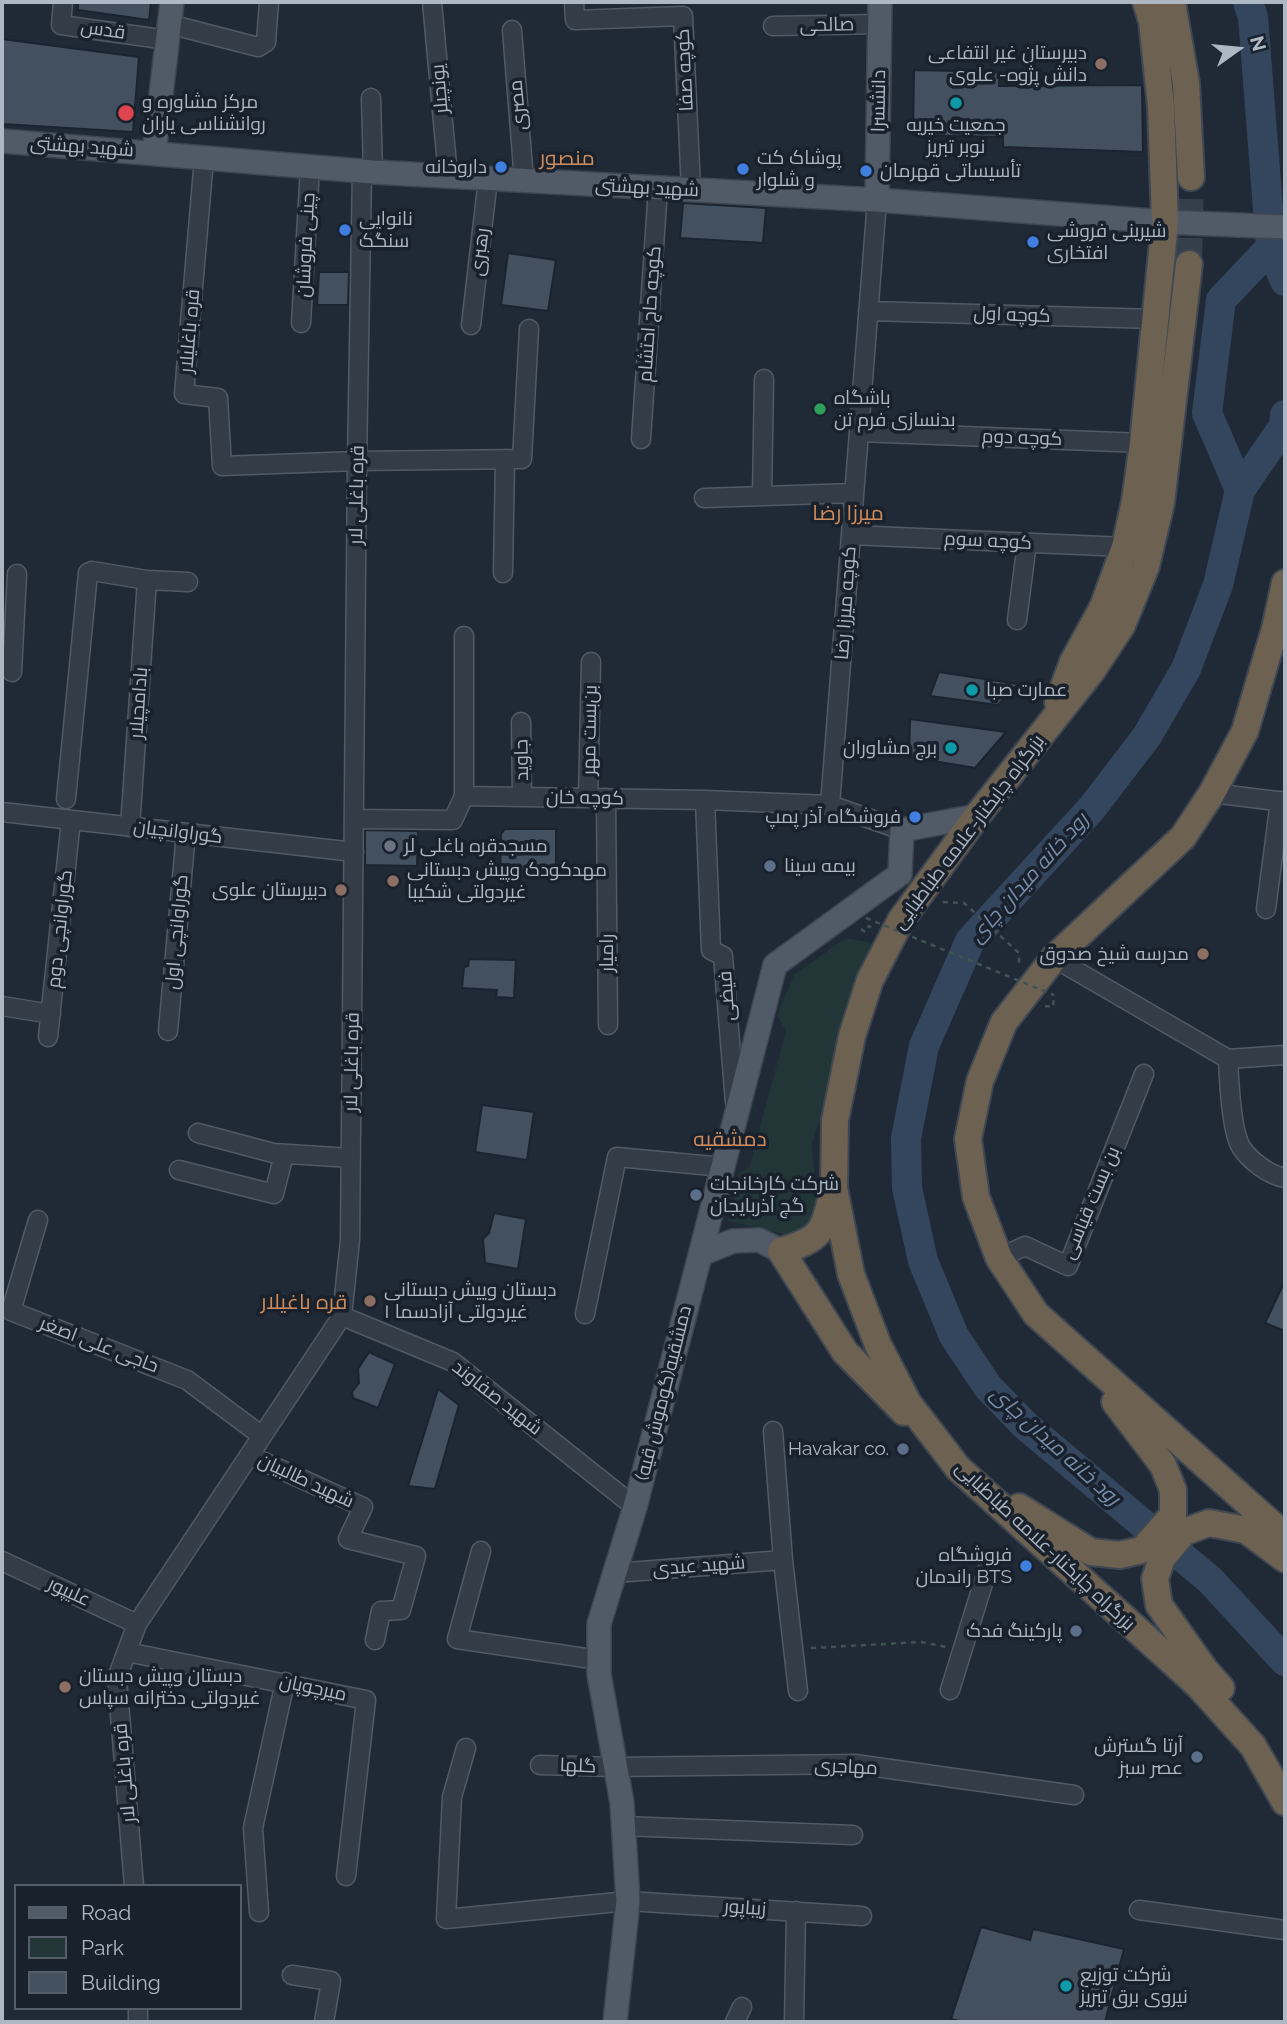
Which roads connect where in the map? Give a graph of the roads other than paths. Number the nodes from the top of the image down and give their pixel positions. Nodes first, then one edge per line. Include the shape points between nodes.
1 (63, 2) edge
2 (270, 2) edge
3 (432, 2) edge
4 (1146, 2) edge
5 (1172, 2) edge
6 (635, 10) edge
7 (574, 11) edge
8 (880, 13) edge
9 (170, 22) edge
10 (773, 26) dead end
11 (512, 30) dead end
12 (371, 99) dead end
13 (2, 141) edge
14 (154, 153) junction
15 (205, 158) junction
16 (310, 167) junction
17 (368, 172) junction
18 (449, 176) junction
19 (1191, 177) tunnel mouth
20 (488, 179) junction
21 (524, 181) junction
22 (658, 188) junction
23 (691, 190) junction
24 (877, 200) junction
25 (1165, 222) junction
26 (1285, 227) edge
27 (1189, 264) tunnel mouth
28 (868, 311) junction
29 (1156, 320) junction
30 (301, 323) dead end
31 (471, 326) dead end
32 (529, 329) dead end
33 (764, 379) dead end
34 (859, 432) junction
35 (641, 439) dead end
36 (1143, 443) junction
37 (505, 459) junction
38 (357, 461) junction
39 (854, 493) junction
40 (762, 496) junction
41 (704, 498) dead end
42 (851, 535) junction
43 (1027, 543) junction
44 (1125, 547) junction
45 (503, 573) dead end
46 (17, 574) dead end
47 (147, 580) junction
48 (188, 582) dead end
49 (1285, 583) edge
50 (1017, 620) dead end
51 (8, 628) edge
52 (464, 636) dead end
53 (1285, 657) edge
54 (591, 662) dead end
55 (12, 672) dead end
56 (521, 722) dead end
57 (1050, 723) junction
58 (1245, 731) junction
59 (1212, 793) junction
60 (464, 796) junction
61 (522, 797) junction
62 (597, 798) junction
63 (66, 799) dead end
64 (705, 800) junction
65 (1283, 801) edge
66 (830, 805) junction
67 (2, 812) edge
68 (977, 816) junction
69 (354, 819) junction
70 (71, 820) junction
71 (131, 827) junction
72 (902, 830) junction
73 (186, 833) junction
74 (354, 852) junction
75 (1266, 909) dead end
76 (1054, 958) junction
77 (2, 1006) edge
78 (51, 1014) junction
79 (608, 1025) dead end
80 (168, 1031) dead end
81 (48, 1037) dead end
82 (1285, 1055) edge
83 (1228, 1059) junction
84 (1144, 1074) dead end
85 (736, 1117) junction
86 (198, 1133) dead end
87 (284, 1154) junction
88 (351, 1158) junction
89 (723, 1167) junction
90 (179, 1170) dead end
91 (1285, 1178) edge
92 (834, 1188) junction
93 (38, 1220) dead end
94 (782, 1251) junction
95 (701, 1254) junction
96 (999, 1258) junction
97 (585, 1314) dead end
98 (342, 1316) junction
99 (1080, 1356) junction
100 (773, 1431) dead end
101 (262, 1436) junction
102 (249, 1455) junction
103 (958, 1468) junction
104 (635, 1507) junction
105 (1285, 1536) edge
106 (481, 1551) dead end
107 (1285, 1559) edge
108 (783, 1560) junction
109 (2, 1561) edge
110 (990, 1561) dead end
111 (615, 1573) junction
112 (137, 1624) junction
113 (375, 1640) dead end
114 (127, 1652) junction
115 (599, 1660) junction
116 (285, 1682) junction
117 (950, 1690) dead end
118 (798, 1691) dead end
119 (466, 1748) dead end
120 (541, 1765) dead end
121 (615, 1767) junction
122 (1285, 1776) edge
123 (1074, 1795) dead end
124 (1285, 1802) edge
125 (623, 1826) junction
126 (853, 1835) dead end
127 (346, 1876) dead end
128 (134, 1884) edge
129 (628, 1901) junction
130 (1139, 1910) dead end
131 (796, 1911) junction
132 (259, 1912) dead end
133 (862, 1916) dead end
134 (1285, 1930) edge
135 (292, 1975) dead end
136 (324, 2022) edge
137 (615, 2022) edge
138 (794, 2022) edge

1 - 9 street, قدس via 61,25
2 - 9 street via 265,42 258,47
3 - 18 street, یونچیلر
4 - 25 highway via 1161,106
5 - 19 highway via 1186,83
6 - 7 street, کوچه صفا
6 - 23 street, کوچه صفا via 683,16
8 - 10 street, صالحی
8 - 24 main road, دانشسرا
9 - 14 main road
11 - 21 street, مصری
12 - 17 street, قره باغلی لار
13 - 14 main road, شهید بهشتى
14 - 15 main road, شهید بهشتى
15 - 16 main road, شهید بهشتى
15 - 38 street, قره باغلیلار via 184,394 218,398 222,466
16 - 17 main road, شهید بهشتى
16 - 30 street, چینی فروشان
17 - 18 main road, شهید بهشتى
17 - 38 street, قره باغلی لار
18 - 20 main road, شهید بهشتى
20 - 21 main road, شهید بهشتى
20 - 31 street, رهبری
21 - 22 main road, شهید بهشتى
22 - 23 main road, شهید بهشتى
22 - 35 street, کوچه حاج احتشام
23 - 24 main road, شهید بهشتى
24 - 25 main road, شهید بهشتى
24 - 28 street, کوچه میرزا رضا
25 - 26 main road, شهید بهشتى
25 - 29 highway
27 - 57 highway, بزرگراه چایکنار-علامه طباطبایی via 1161,503 1146,566 1122,625
28 - 29 street, کوچه اول
28 - 34 street, کوچه میرزا رضا
29 - 36 highway
32 - 37 street via 522,458
33 - 40 street
34 - 36 street, کوچه دوم
34 - 39 street, کوچه میرزا رضا
36 - 44 highway
37 - 38 street
37 - 45 street
38 - 69 street, قره باغلی لار
39 - 40 street
39 - 42 street, کوچه میرزا رضا
40 - 41 street
42 - 43 street, کوچه سوم
42 - 66 street, کوچه میرزا رضا
43 - 44 street, کوچه سوم
43 - 50 street
44 - 57 highway
46 - 51 street
47 - 48 street
47 - 63 street via 88,573
47 - 71 street, بادامچیلار
49 - 58 highway
51 - 55 street
52 - 60 street
53 - 58 highway
54 - 62 street, بن‌بست مهر
56 - 61 street, جاوید
57 - 68 highway, بزرگراه چایکنار-علامه طباطبایی
58 - 59 highway
59 - 65 street
59 - 76 highway via 1183,837
60 - 61 street, کوچه خان
60 - 69 street via 453,820
61 - 62 street, کوچه خان
62 - 64 street, کوچه خان
62 - 79 street, رامیار
64 - 66 street, کوچه خان
64 - 85 street, فیضی via 711,950 723,956
65 - 75 street
66 - 72 street
67 - 70 street, گوراوانچیان
68 - 72 main road
68 - 92 highway, بزرگراه چایکنار-علامه طباطبایی via 901,920 870,980 852,1036 835,1120
69 - 74 street, قره باغلی لار
70 - 71 street, گوراوانچیان
70 - 78 street, گوراوانچی دوم
71 - 73 street, گوراوانچیان
72 - 85 main road, دمشقیه(گوموش قیه) via 900,874 775,965
73 - 74 street, گوراوانچیان
73 - 80 street, گوراوانچی اول
74 - 88 street, قره باغلی لار
76 - 83 street
76 - 96 highway via 1004,1022 980,1081 968,1139 976,1197
77 - 78 street
78 - 81 street, گوراوانچی دوم
82 - 83 street
83 - 91 street via 1229,1095 1240,1145 1256,1164
84 - 96 street, بن بست قیاسی via 1068,1266 1025,1246
85 - 89 main road, دمشقیه(گوموش قیه)
86 - 87 street
87 - 88 street
87 - 90 street via 274,1194
88 - 98 street, قره باغلی لار via 350,1240
89 - 95 main road, دمشقیه(گوموش قیه)
89 - 97 street via 617,1157
92 - 94 highway via 825,1225 809,1242
92 - 103 highway, بزرگراه چایکنار-علامه طباطبایی via 852,1274 878,1345 908,1403
93 - 101 street, حاجی علی اصغر via 11,1311 187,1380
94 - 95 main road via 759,1240 733,1241
94 - 103 highway via 845,1352
95 - 104 main road, دمشقیه(گوموش قیه)
96 - 99 highway via 1036,1314
98 - 101 street, قره باغلی لار
98 - 104 street, شهید صفاوند via 453,1362
99 - 103 highway via 1163,1465 1174,1490 1173,1515 1142,1550 1120,1555 1091,1552
99 - 105 highway
100 - 108 street
101 - 102 street, قره باغلی لار
102 - 112 street, قره باغلی لار
102 - 113 street, شهید طالبیان via 363,1507 348,1539 416,1556 401,1610 381,1612
103 - 124 highway, بزرگراه چایکنار-علامه طباطبایی via 1197,1684 1253,1746
104 - 111 main road, دمشقیه(گوموش قیه)
106 - 115 street via 457,1639
107 - 122 highway via 1246,1530 1209,1523 1184,1532 1162,1558 1155,1579 1159,1605 1205,1670 1252,1722
108 - 111 street, شهید عیدی
108 - 118 street
109 - 112 street, علیپور
110 - 117 street
111 - 115 main road, دمشقیه(گوموش قیه) via 599,1624
112 - 114 street, قره باغلی لار
114 - 116 street, میرچوپان
114 - 128 street, قره باغلی لار via 117,1678
115 - 121 main road, دمشقیه(گوموش قیه)
116 - 127 street, میرچوپان via 366,1700
116 - 132 street via 253,1828
119 - 129 street, زیباپور via 452,1797 446,1919
120 - 121 street, گلها
121 - 123 street, مهاجری via 855,1764
121 - 125 main road, دمشقیه(گوموش قیه)
125 - 126 street
125 - 129 main road, دمشقیه(گوموش قیه)
129 - 131 street, زیباپور
129 - 137 main road, دمشقیه(گوموش قیه)
130 - 134 street
131 - 133 street, زیباپور
131 - 138 street
135 - 136 street via 331,1981

